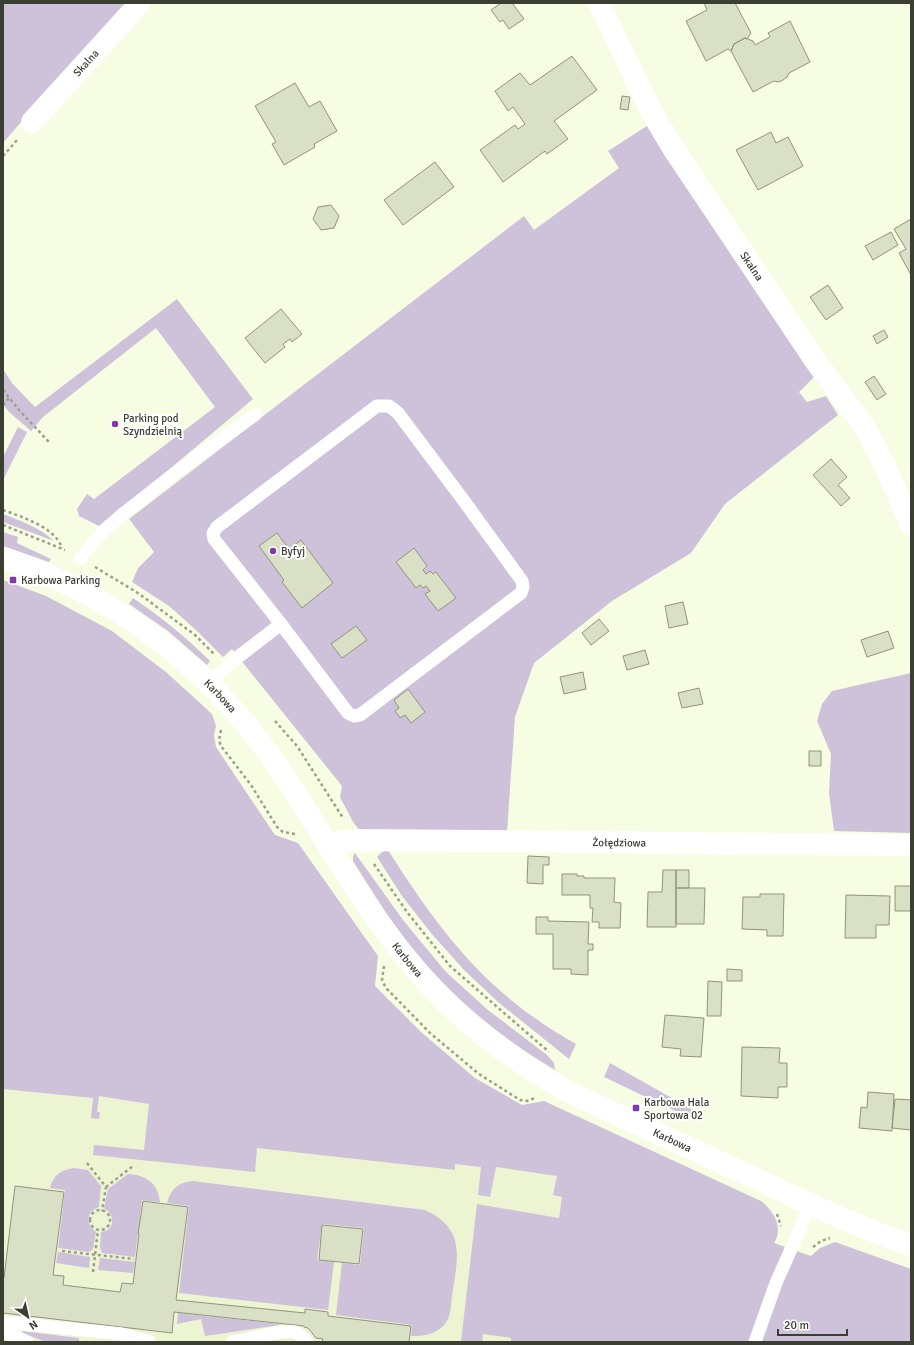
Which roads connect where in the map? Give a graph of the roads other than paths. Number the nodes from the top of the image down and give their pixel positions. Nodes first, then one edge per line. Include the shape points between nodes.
1 (140, 3) edge
2 (599, 3) edge
3 (32, 122) dead end
4 (256, 414) dead end
5 (911, 526) edge
6 (3, 558) edge
7 (80, 558) road end
8 (281, 624) junction
9 (209, 683) junction
10 (911, 845) edge
11 (330, 848) junction
12 (811, 1204) junction
13 (911, 1245) edge
14 (3, 1322) edge
15 (3, 1331) edge
16 (27, 1342) edge
17 (150, 1342) edge
18 (232, 1342) edge
19 (307, 1342) edge
20 (755, 1342) edge

1 - 3 street, Skalna
2 - 5 street, Skalna via 652,113 814,359 865,428
4 - 7 lane via 124,513 101,533
6 - 9 street, Karbowa via 64,581 113,608 142,626
8 - 8 lane via 214,539 213,533 217,527 377,406 389,406 398,413 496,544 522,581 523,587 521,593 360,715 354,716 348,713
8 - 9 lane
9 - 11 street, Karbowa via 248,726 278,767
10 - 11 street, Żołędziowa via 358,840 340,842
11 - 12 street, Karbowa via 380,925 422,978 461,1016 506,1052 554,1084
12 - 13 street, Karbowa
12 - 20 lane via 776,1283
14 - 17 lane via 122,1334
15 - 16 lane
18 - 19 lane via 293,1332

